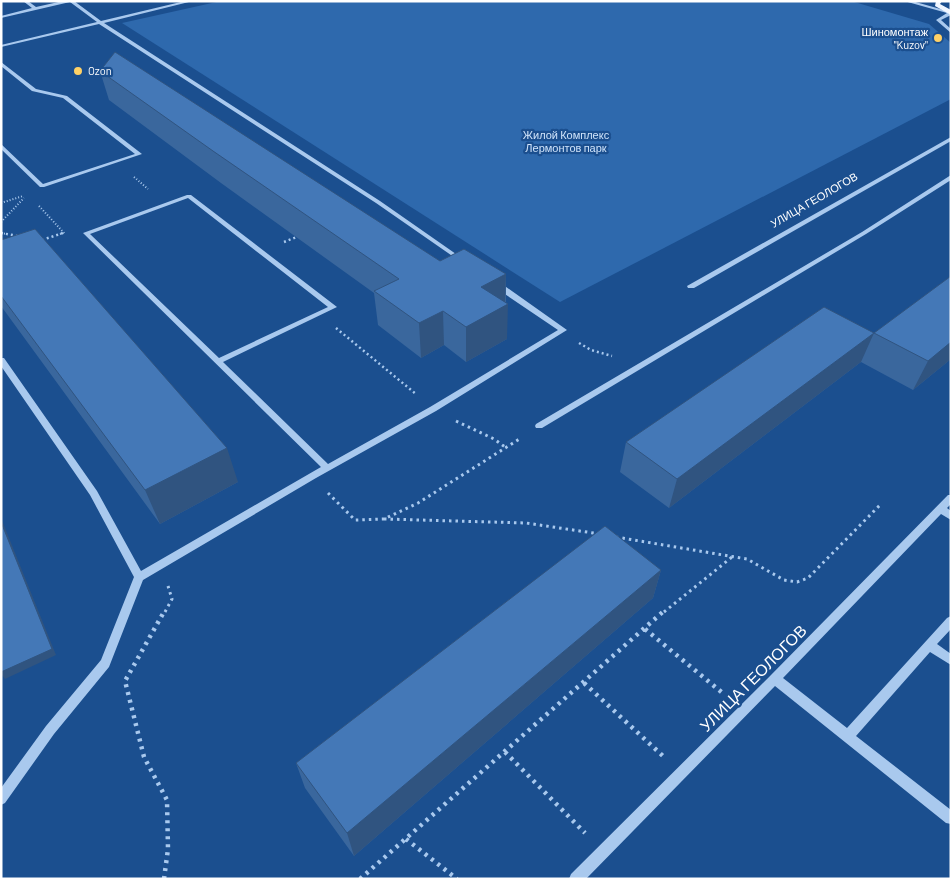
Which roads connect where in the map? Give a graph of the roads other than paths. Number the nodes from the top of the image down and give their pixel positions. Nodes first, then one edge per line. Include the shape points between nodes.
1 (25, 1) edge
2 (70, 1) edge
3 (191, 1) edge
4 (906, 1) edge
5 (939, 1) edge
6 (36, 9) junction
7 (951, 13) edge
8 (1, 17) edge
9 (101, 23) junction
10 (951, 32) edge
11 (1, 46) edge
12 (1, 63) edge
13 (951, 140) edge
14 (1, 146) edge
15 (951, 177) edge
16 (466, 263) edge
17 (491, 280) edge
18 (691, 286) dead end
19 (1, 360) edge
20 (219, 361) junction
21 (539, 426) road end
22 (327, 468) junction
23 (951, 498) edge
24 (940, 509) junction
25 (951, 516) edge
26 (139, 577) junction
27 (951, 621) edge
28 (930, 645) junction
29 (951, 660) edge
30 (775, 679) junction
31 (848, 736) junction
32 (2, 796) edge
33 (951, 818) edge
34 (576, 879) edge

1 - 6 street
2 - 6 street
2 - 9 street
3 - 9 street
4 - 7 street
5 - 7 main road via 937,5
6 - 8 street
7 - 10 street via 938,20
9 - 11 street
9 - 16 street via 378,202
12 - 14 street via 34,90 65,97 139,154 42,186
13 - 18 street, УЛИЦА ГЕОЛОГОВ
15 - 21 street via 856,238
17 - 22 street via 563,330
19 - 26 street via 94,493
20 - 20 street via 86,232 188,196 333,306
20 - 22 street
22 - 26 street
23 - 24 street, УЛИЦА ГЕОЛОГОВ
24 - 25 street
24 - 30 street, УЛИЦА ГЕОЛОГОВ
26 - 32 street via 105,663
27 - 28 street
28 - 29 street
28 - 31 street
30 - 31 lane
30 - 34 street, УЛИЦА ГЕОЛОГОВ
31 - 33 lane

